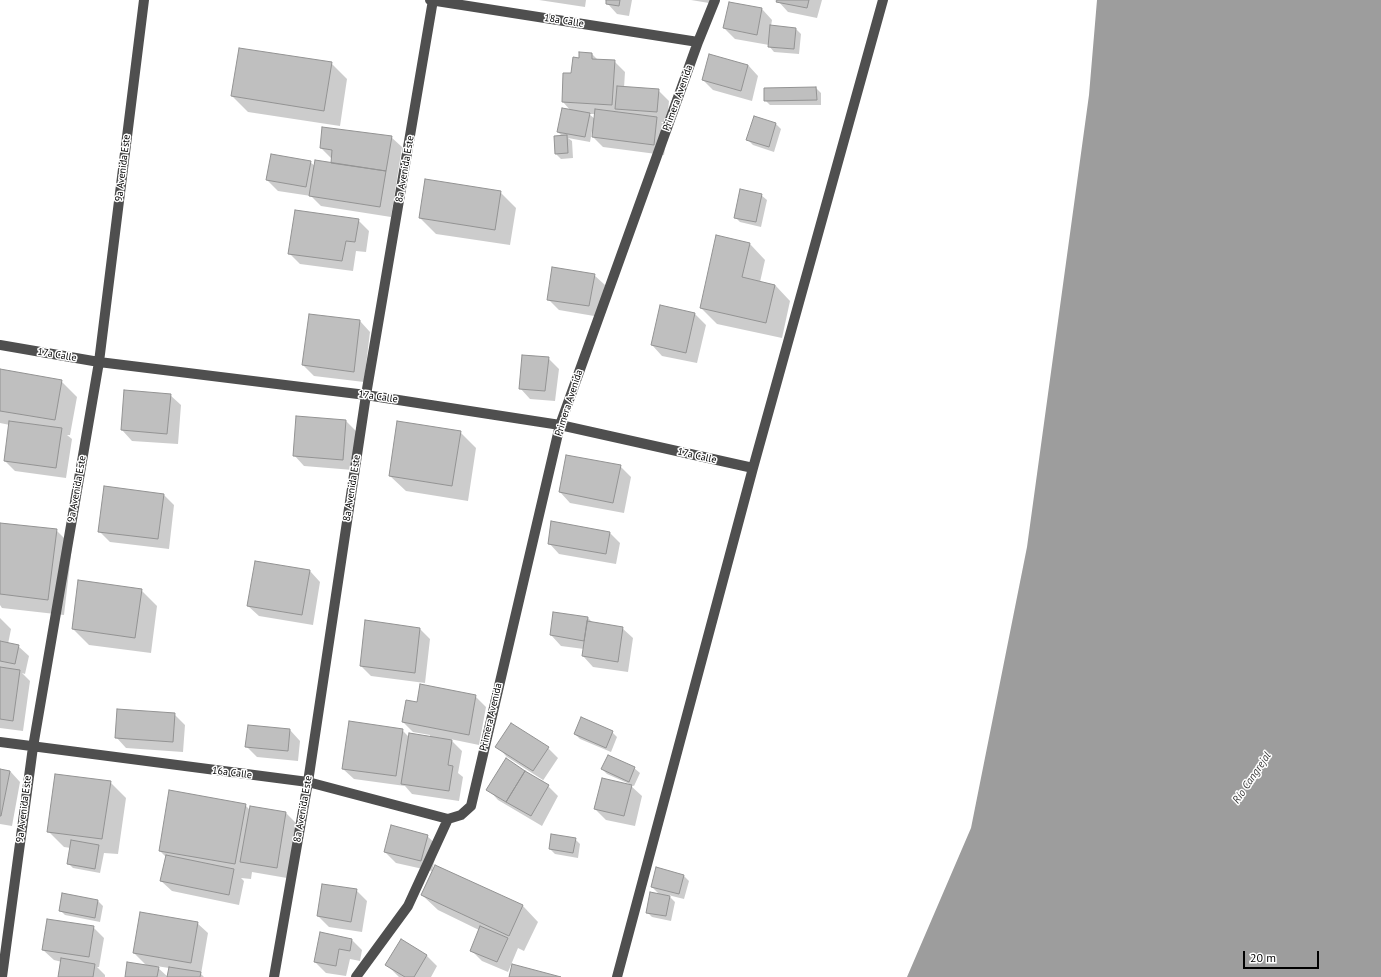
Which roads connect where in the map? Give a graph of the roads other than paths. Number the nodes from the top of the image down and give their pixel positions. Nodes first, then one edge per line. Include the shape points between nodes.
1 (144, 0) edge
2 (432, 0) edge
3 (715, 0) edge
4 (883, 0) edge
5 (698, 42) junction
6 (0, 345) edge
7 (99, 362) junction
8 (366, 395) junction
9 (560, 425) junction
10 (753, 468) junction
11 (0, 742) edge
12 (33, 746) junction
13 (308, 782) junction
14 (448, 819) junction
15 (2, 977) edge
16 (274, 977) edge
17 (356, 977) edge
18 (617, 977) edge

1 - 7 street, 9a Avenida Este
2 - 5 street, 18a Calle
2 - 8 street, 8a Avenida Este
3 - 5 street, Primera Avenida
4 - 10 street
5 - 9 street, Primera Avenida
6 - 7 street, 17a Calle
7 - 8 street, 17a Calle
7 - 12 street, 9a Avenida Este
8 - 9 street, 17a Calle
8 - 13 street, 8a Avenida Este
9 - 10 street, 17a Calle
9 - 14 street, Primera Avenida via 471,806 461,815
10 - 18 street
11 - 12 street, 16a Calle
12 - 13 street, 16a Calle
12 - 15 street, 9a Avenida Este
13 - 14 street, 16a Calle
13 - 16 street, 8a Avenida Este
14 - 17 street via 408,906

